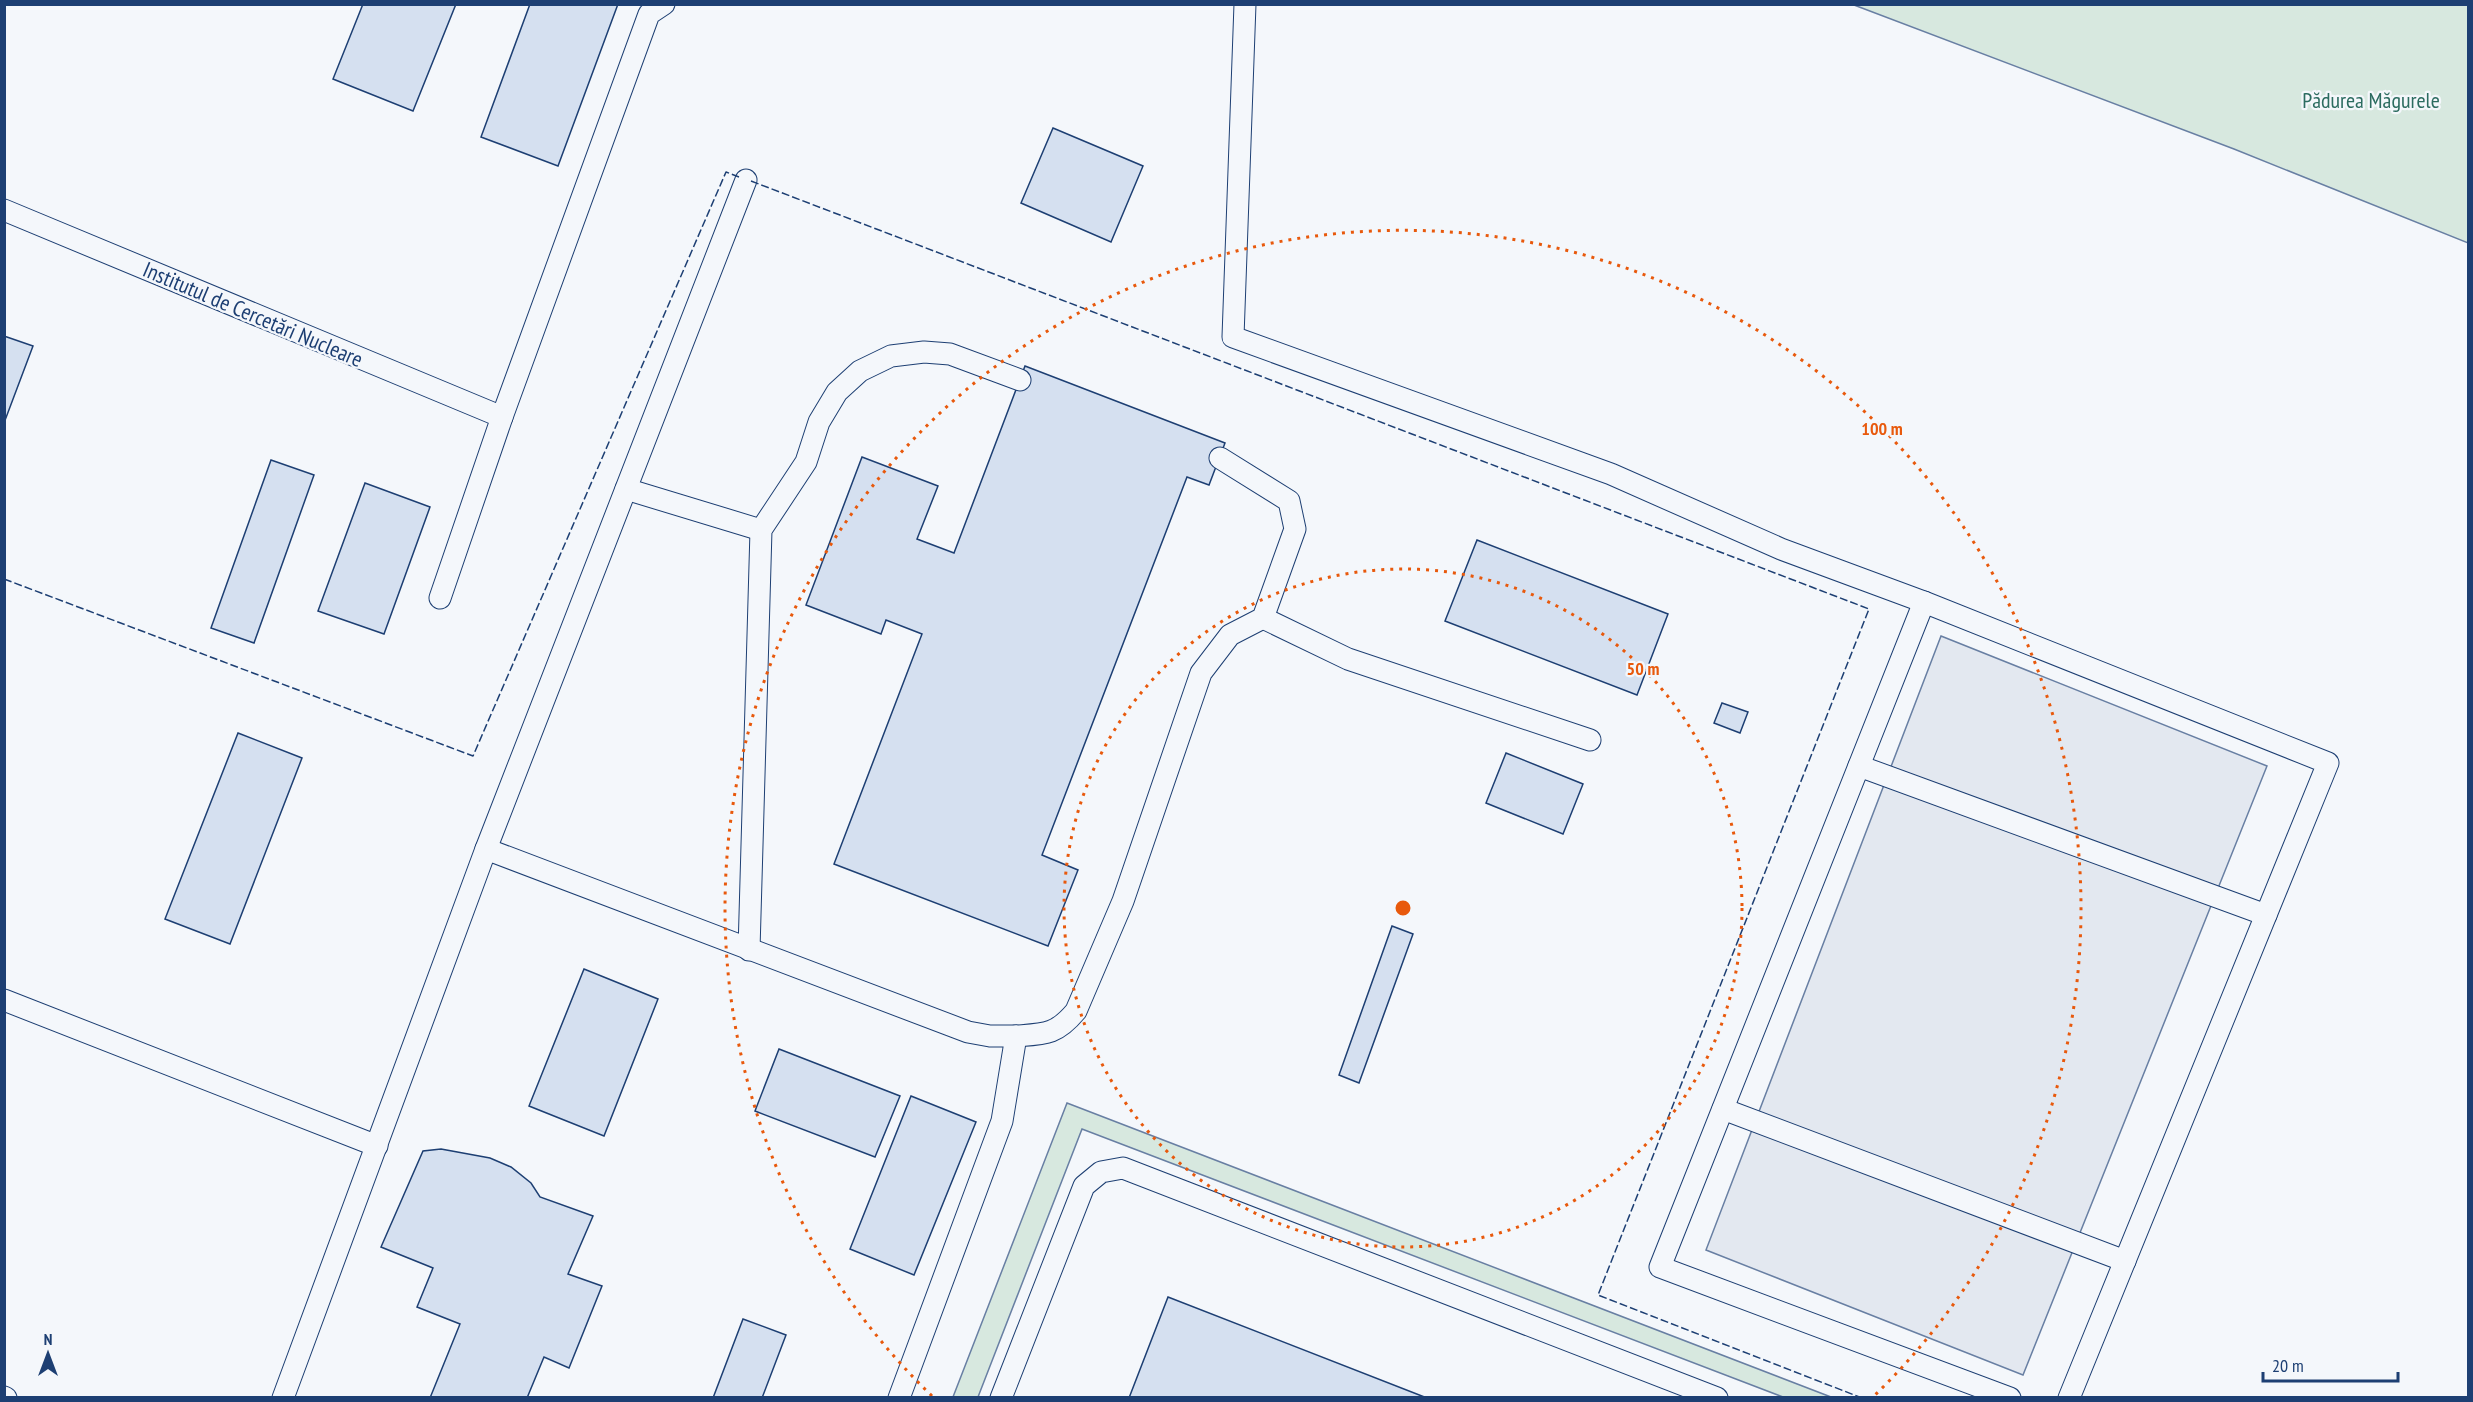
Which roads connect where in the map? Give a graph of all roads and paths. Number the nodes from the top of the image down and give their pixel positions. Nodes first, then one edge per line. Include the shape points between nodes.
1 (664, 4) edge
2 (1245, 4) edge
3 (746, 180) dead end
4 (4, 210) edge
5 (1020, 380) dead end
6 (502, 417) junction
7 (1220, 458) dead end
8 (626, 489) junction
9 (761, 530) junction
10 (440, 598) dead end
11 (1923, 602) junction
12 (1263, 618) junction
13 (1590, 740) dead end
14 (1859, 766) junction
15 (486, 849) junction
16 (2266, 915) junction
17 (749, 950) junction
18 (4, 1000) edge
19 (1016, 1036) junction
20 (1722, 1109) junction
21 (376, 1146) junction
22 (2124, 1261) junction
23 (283, 1398) edge
24 (899, 1398) edge
25 (1001, 1398) edge
26 (1717, 1398) edge
27 (2010, 1398) edge
28 (2068, 1398) edge

1 - 6 lane via 649,14
2 - 11 lane via 1233,337 1611,474 1781,549
3 - 8 lane
4 - 6 lane, Institutul de Cercetări Nucleare
5 - 9 lane via 950,354 924,352 891,356 860,371 837,392 819,422 806,462
6 - 10 lane
7 - 12 lane via 1289,501 1295,529
8 - 9 lane
8 - 15 lane
9 - 17 lane
11 - 14 lane
11 - 16 lane via 2328,763
12 - 13 lane via 1348,659
12 - 19 lane via 1230,635 1201,673 1123,901 1076,1011 1064,1026 1048,1034
14 - 16 lane
14 - 20 lane
15 - 17 lane
15 - 21 lane
16 - 22 lane
17 - 19 lane via 968,1032
18 - 21 lane
19 - 24 lane via 1002,1121
20 - 22 lane
20 - 27 lane via 1660,1267
21 - 23 lane
22 - 28 lane
25 - 26 lane via 1084,1186 1101,1172 1123,1168

